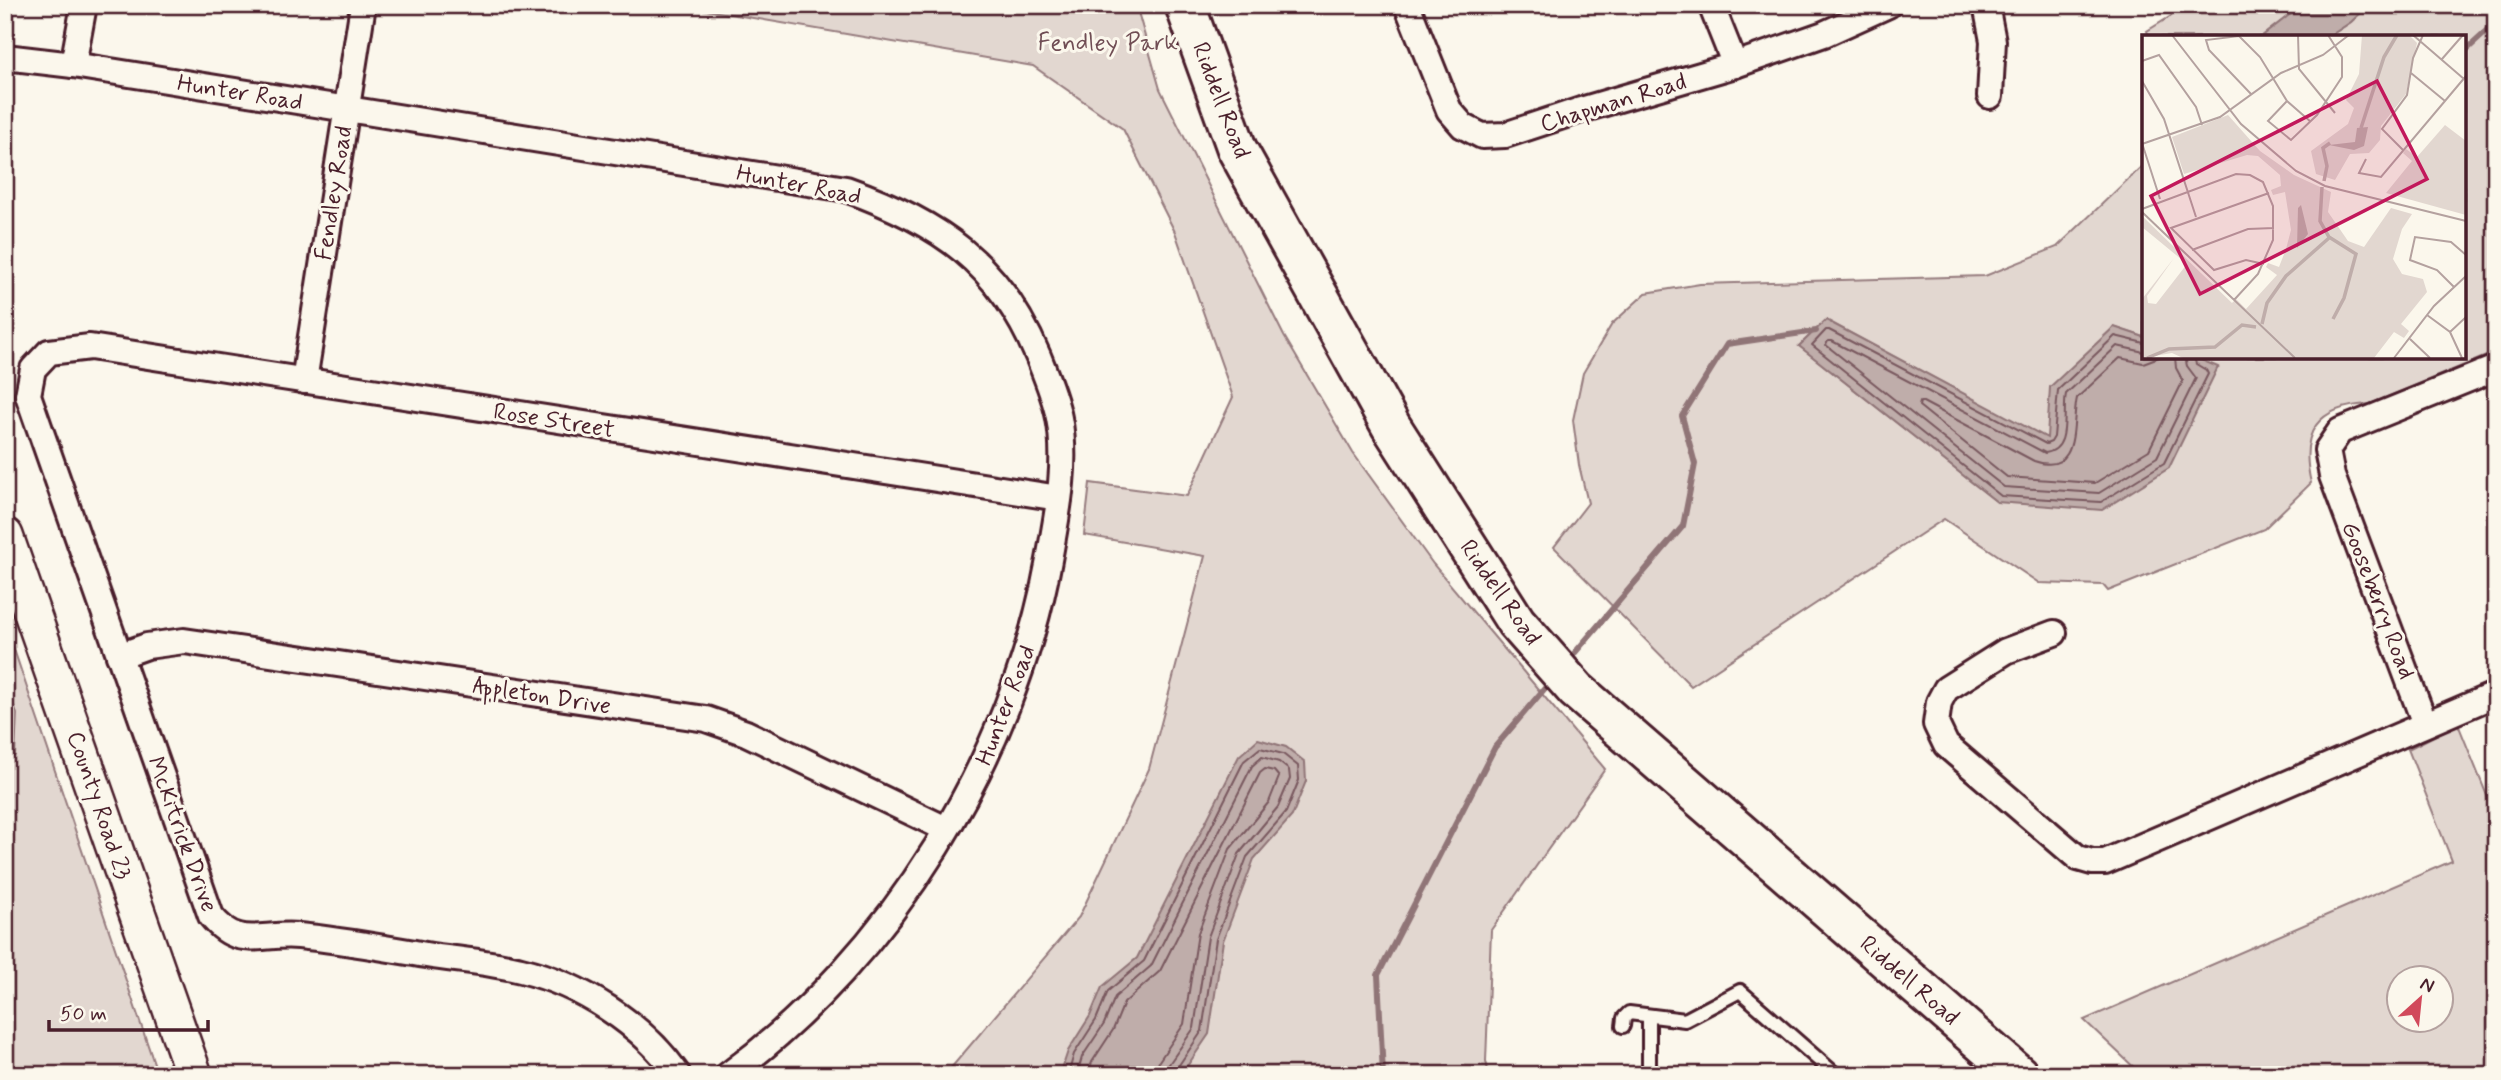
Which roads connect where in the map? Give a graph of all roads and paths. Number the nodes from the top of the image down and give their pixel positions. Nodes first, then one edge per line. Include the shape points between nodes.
1 (84, 5) edge
2 (363, 5) edge
3 (1185, 5) edge
4 (1407, 5) edge
5 (1711, 5) edge
6 (1888, 5) edge
7 (1986, 5) edge
8 (5, 57) edge
9 (74, 65) junction
10 (1735, 65) junction
11 (1990, 96) dead end
12 (346, 109) junction
13 (49, 352) joint
14 (2496, 368) edge
15 (304, 381) junction
16 (1059, 498) junction
17 (5, 536) edge
18 (2054, 633) dead end
19 (119, 656) junction
20 (2496, 694) edge
21 (2426, 724) junction
22 (946, 829) junction
23 (1650, 1016) junction
24 (1623, 1026) dead end
25 (194, 1075) edge
26 (678, 1075) edge
27 (728, 1075) edge
28 (1649, 1075) edge
29 (1836, 1075) edge
30 (2019, 1075) edge

1 - 9 street
2 - 12 street, Fendley Road
3 - 30 main road, Riddell Road via 1237,149 1391,426 1516,622 1576,690
4 - 10 street, Chapman Road via 1448,110 1463,126 1482,136 1505,135
5 - 10 street
6 - 10 street, Chapman Road via 1824,34
7 - 11 street via 1993,41
8 - 9 street, Hunter Road
9 - 12 street, Hunter Road
12 - 15 street, Fendley Road
12 - 16 street, Hunter Road via 846,189 891,204 968,254 1010,302 1027,331 1059,419
13 - 15 street, Rose Street via 89,347
13 - 19 street, McKitrick Drive via 33,369 28,395
14 - 21 street, Gooseberry Road via 2340,431 2327,450 2332,476
15 - 16 street, Rose Street
16 - 22 street, Hunter Road via 1045,585 1023,663 991,747
17 - 25 main road, County Road 23
18 - 21 street via 2006,651 1946,689 1936,724 1946,745 2078,858 2092,863 2105,862
19 - 22 street, Appleton Drive via 184,641 706,719 746,733
19 - 26 street, McKitrick Drive via 211,916 222,930 239,938 294,935 353,942 551,979 620,1017
20 - 21 street
22 - 27 street, Hunter Road via 868,942 767,1046
23 - 24 lane via 1629,1013
23 - 28 lane
23 - 29 lane via 1685,1020 1740,991

